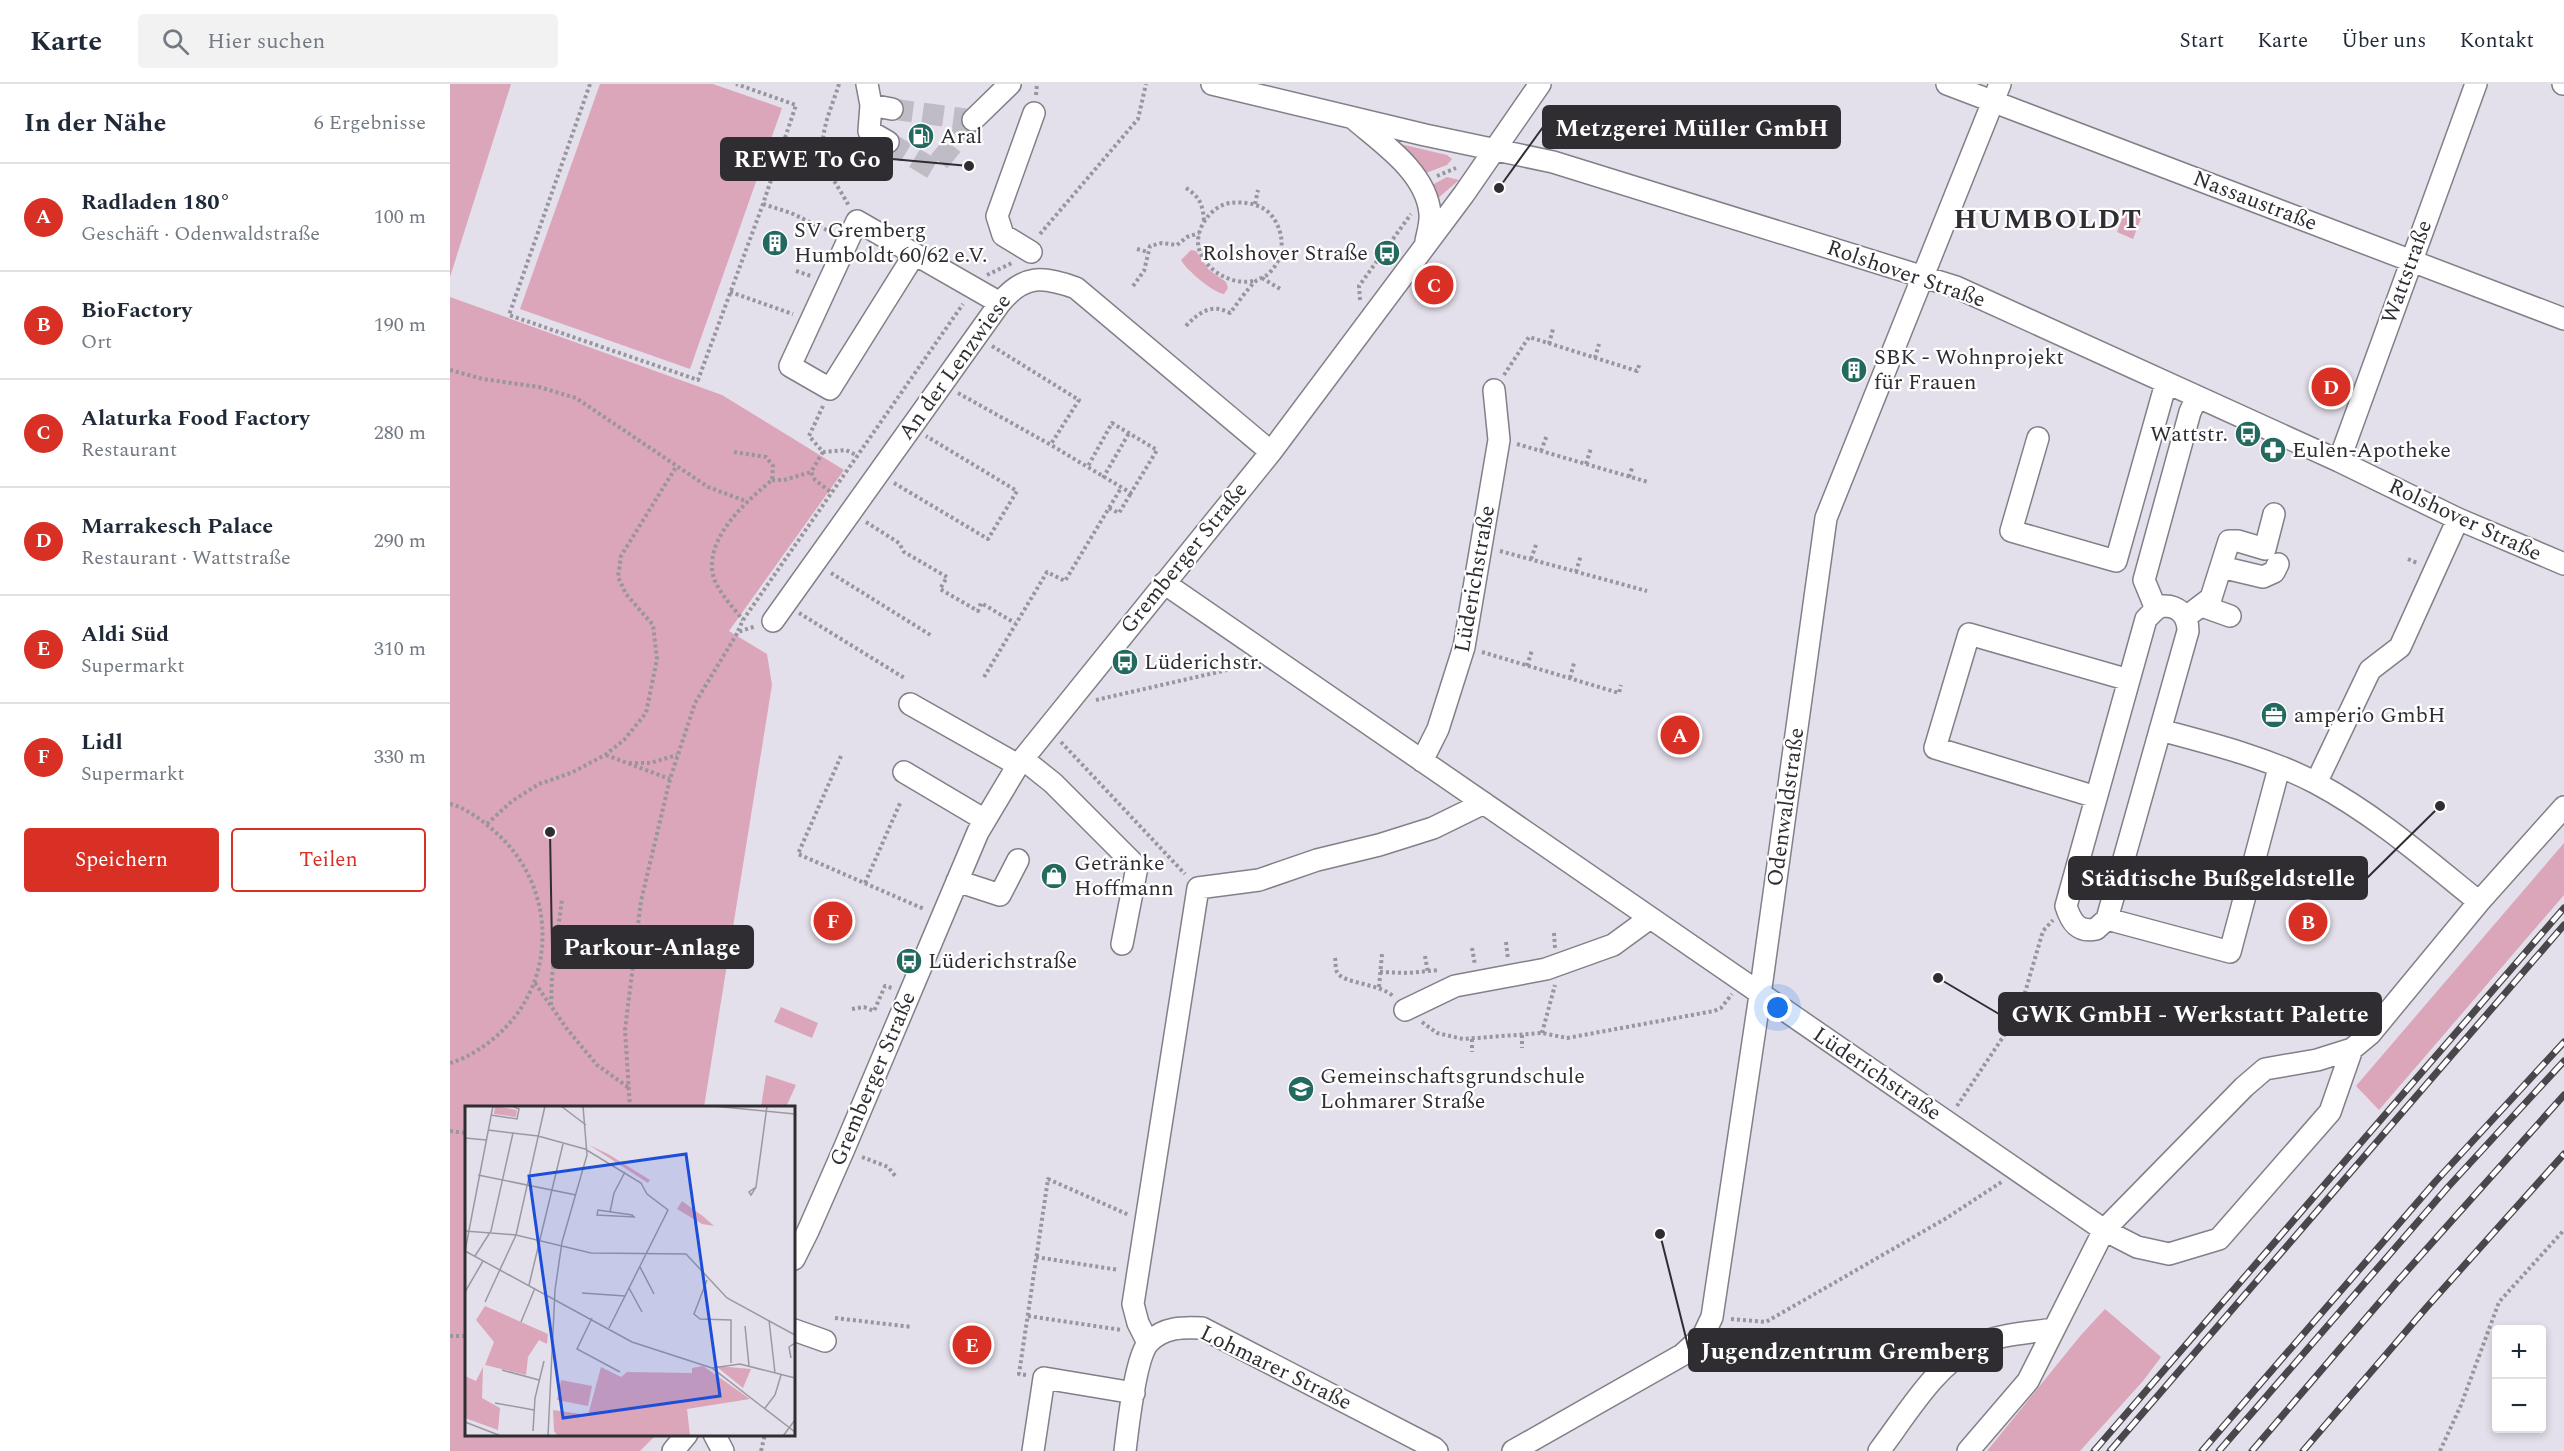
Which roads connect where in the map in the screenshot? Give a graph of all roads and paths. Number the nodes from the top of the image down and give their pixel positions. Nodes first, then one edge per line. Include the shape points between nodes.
1 (590, 84) edge
2 (736, 84) edge
3 (839, 84) edge
4 (1010, 84) edge
5 (1146, 84) edge
6 (1212, 84) edge
7 (1540, 84) edge
8 (1947, 84) edge
9 (2476, 84) edge
10 (1997, 93) edge
11 (869, 94) edge
12 (892, 109) tunnel mouth
13 (1034, 113) dead end
14 (1351, 117) junction
15 (973, 120) dead end
16 (888, 142) tunnel mouth
17 (1495, 150) junction
18 (1186, 188) dead end
19 (1258, 190) dead end
20 (763, 204) junction
21 (1255, 204) junction
22 (1428, 206) junction
23 (1204, 223) junction
24 (853, 230) junction
25 (1200, 232) junction
26 (1426, 245) junction
27 (1137, 249) dead end
28 (1031, 252) junction
29 (1148, 252) junction
30 (914, 255) junction
31 (2412, 261) junction
32 (1924, 277) junction
33 (1260, 279) junction
34 (1133, 286) dead end
35 (975, 287) junction
36 (1282, 290) dead end
37 (730, 292) junction
38 (1000, 303) junction
39 (2564, 319) edge
40 (811, 321) junction
41 (1186, 326) dead end
42 (1553, 329) dead end
43 (1361, 332) junction
44 (976, 336) junction
45 (1549, 344) junction
46 (1599, 344) dead end
47 (1595, 358) junction
48 (1640, 363) dead end
49 (450, 370) edge
50 (2166, 383) junction
51 (942, 384) junction
52 (830, 389) junction
53 (1494, 390) joint
54 (2197, 397) junction
55 (911, 427) junction
56 (1129, 433) junction
57 (1547, 435) dead end
58 (2038, 438) dead end
59 (1499, 440) junction
60 (1051, 445) junction
61 (1591, 448) dead end
62 (1541, 451) junction
63 (734, 452) dead end
64 (823, 452) junction
65 (1271, 452) junction
66 (856, 455) junction
67 (2339, 461) junction
68 (1586, 464) junction
69 (676, 467) junction
70 (1087, 468) junction
71 (1632, 468) dead end
72 (811, 472) junction
73 (878, 473) junction
74 (1629, 477) junction
75 (1103, 478) junction
76 (772, 480) junction
77 (1648, 482) dead end
78 (1121, 488) junction
79 (832, 493) junction
80 (1131, 494) junction
81 (748, 502) junction
82 (1109, 508) junction
83 (850, 512) junction
84 (2274, 514) dead end
85 (2458, 519) junction
86 (1537, 542) dead end
87 (1482, 548) junction
88 (1581, 555) dead end
89 (1531, 559) junction
90 (814, 563) junction
91 (2278, 564) dead end
92 (2564, 564) edge
93 (2221, 567) junction
94 (1576, 572) junction
95 (1626, 577) dead end
96 (1164, 583) junction
97 (1624, 585) junction
98 (1647, 591) dead end
99 (2156, 609) junction
100 (779, 612) junction
101 (2194, 612) junction
102 (2230, 616) dead end
103 (743, 620) junction
104 (1015, 623) junction
105 (738, 632) junction
106 (932, 636) dead end
107 (1464, 647) junction
108 (1532, 650) dead end
109 (1274, 659) junction
110 (1574, 663) dead end
111 (1527, 666) junction
112 (984, 677) dead end
113 (1570, 678) junction
114 (906, 679) dead end
115 (2129, 680) junction
116 (1621, 685) dead end
117 (1094, 700) dead end
118 (910, 704) dead end
119 (1048, 728) junction
120 (2160, 730) junction
121 (605, 755) junction
122 (678, 755) junction
123 (841, 756) dead end
124 (1422, 761) junction
125 (625, 762) junction
126 (1021, 762) junction
127 (2279, 768) junction
128 (904, 772) dead end
129 (670, 779) junction
130 (2316, 783) junction
131 (2096, 797) junction
132 (901, 801) dead end
133 (1484, 803) junction
134 (450, 804) edge
135 (2564, 807) edge
136 (985, 820) junction
137 (487, 824) junction
138 (1018, 860) dead end
139 (957, 881) junction
140 (865, 883) junction
141 (1198, 888) junction
142 (561, 899) dead end
143 (2479, 902) junction
144 (2066, 906) junction
145 (942, 917) junction
146 (1650, 918) junction
147 (2107, 919) junction
148 (1122, 944) dead end
149 (1382, 954) dead end
150 (1335, 958) dead end
151 (1557, 966) junction
152 (1741, 981) junction
153 (535, 982) junction
154 (1379, 987) junction
155 (909, 995) junction
156 (1760, 995) junction
157 (551, 1005) junction
158 (852, 1009) dead end
159 (1405, 1010) junction
160 (1542, 1033) junction
161 (1522, 1035) junction
162 (1472, 1040) junction
163 (1522, 1048) dead end
164 (2352, 1049) junction
165 (1472, 1052) dead end
166 (450, 1063) edge
167 (629, 1088) junction
168 (630, 1106) edge
169 (1947, 1122) junction
170 (450, 1131) edge
171 (465, 1133) edge
172 (844, 1149) junction
173 (2019, 1171) junction
174 (896, 1177) dead end
175 (1146, 1223) junction
176 (2104, 1230) junction
177 (2564, 1230) edge
178 (795, 1257) edge
179 (1036, 1257) junction
180 (1138, 1273) junction
181 (1028, 1316) junction
182 (1712, 1317) junction
183 (835, 1318) dead end
184 (912, 1327) dead end
185 (2054, 1329) junction
186 (795, 1330) edge
187 (1146, 1338) junction
188 (825, 1341) dead end
189 (1044, 1378) junction
190 (1134, 1393) junction
191 (685, 1436) edge
192 (715, 1436) edge
193 (765, 1436) edge
194 (673, 1451) edge
195 (723, 1451) edge
196 (761, 1451) edge
197 (1033, 1451) edge
198 (1125, 1451) edge
199 (1437, 1451) edge
200 (1513, 1451) edge
201 (1879, 1451) edge
202 (1968, 1451) edge
203 (2440, 1451) edge

1 - 37 path via 509,315 698,380
2 - 20 path via 796,105
3 - 24 path via 822,147
4 - 15 street
5 - 28 path via 1138,119 1053,218
6 - 14 street, Rolshover Straße
7 - 17 street, Gremberger Straße
8 - 10 street, Nassaustraße
9 - 31 street, Wattstraße
10 - 31 street, Nassaustraße
10 - 32 street, Odenwaldstraße
11 - 12 street
11 - 16 street via 869,131
13 - 28 street via 997,216 1003,235
14 - 17 street, Rolshover Straße
14 - 22 street via 1408,167
17 - 26 street, Gremberger Straße
17 - 32 street, Rolshover Straße via 1553,162
18 - 23 path via 1197,195
19 - 21 path
20 - 24 path via 791,213 813,226
20 - 37 path
21 - 23 path via 1222,204
21 - 33 path via 1270,213 1281,230 1277,264
22 - 26 street
22 - 43 path via 1412,213 1359,286
23 - 25 path
24 - 30 street
24 - 40 street
25 - 29 path via 1177,245 1150,246
25 - 33 path via 1200,252 1222,276 1236,282
26 - 43 street, Gremberger Straße
27 - 29 path
28 - 35 path via 990,272
29 - 34 path via 1144,271
30 - 35 street
30 - 52 street
31 - 39 street, Nassaustraße
31 - 67 street, Wattstraße
32 - 50 street, Rolshover Straße via 1956,287
32 - 156 street, Odenwaldstraße via 1826,518
33 - 36 path
33 - 41 path via 1230,313 1211,308
35 - 38 street
35 - 66 path
37 - 40 path
38 - 44 street, An der Lenzwiese
38 - 65 street, An der Lenzwiese via 1011,289 1027,280 1051,279 1076,288
40 - 52 street via 790,366
42 - 45 path
43 - 65 street, Gremberger Straße
44 - 51 street, An der Lenzwiese
44 - 60 path via 1079,400
45 - 47 path
45 - 53 path via 1529,337
46 - 47 path
47 - 48 path via 1638,371
49 - 69 path via 539,387 576,399
50 - 54 street, Rolshover Straße
50 - 58 street via 2116,561 2011,531
51 - 55 street, An der Lenzwiese
51 - 60 path
52 - 64 path via 809,436
53 - 59 street, Lüderichstraße
54 - 67 street, Rolshover Straße
54 - 99 street via 2144,580
55 - 73 street, An der Lenzwiese
55 - 73 path via 1017,491 988,539
56 - 70 path via 1113,423
56 - 75 path
56 - 80 path via 1157,450
57 - 62 path
59 - 62 path
59 - 87 street, Lüderichstraße
60 - 70 path
61 - 68 path
62 - 68 path
63 - 76 path via 766,457 773,466
64 - 66 path via 846,450
64 - 72 path
65 - 96 street, Gremberger Straße
66 - 79 path
67 - 85 street, Rolshover Straße
68 - 74 path
69 - 81 path via 708,487
69 - 121 path via 621,556 618,577 626,594 653,625 657,659 646,713 624,740
70 - 75 path
71 - 74 path
72 - 76 path
72 - 79 path
73 - 83 street, An der Lenzwiese
74 - 77 path
75 - 78 path
76 - 81 path
78 - 80 path
78 - 82 path
79 - 103 path
80 - 82 path via 1119,513
81 - 103 path via 715,548 711,569 721,591
82 - 104 path via 1065,581 1047,572
83 - 90 street, An der Lenzwiese
83 - 104 path via 899,543 904,552 947,577 940,589 978,610 981,603
84 - 93 street via 2265,549 2229,541
85 - 92 street, Rolshover Straße
85 - 130 street via 2400,647 2370,670
86 - 89 path
87 - 89 path
87 - 107 street, Lüderichstraße
88 - 94 path
89 - 94 path
90 - 100 street, An der Lenzwiese
90 - 106 path
91 - 93 street via 2274,572 2264,577
93 - 101 street via 2211,598
94 - 97 path
95 - 97 path
96 - 109 street, Lüderichstraße
96 - 119 street, Gremberger Straße
97 - 98 path
99 - 101 street via 2169,606
99 - 115 street via 2146,619
100 - 105 path
100 - 114 path
101 - 102 street
101 - 120 street
103 - 105 path
104 - 112 path
105 - 122 path via 695,703
107 - 111 path
107 - 124 street, Lüderichstraße via 1438,729
108 - 111 path
109 - 117 path
109 - 124 street, Lüderichstraße
110 - 113 path
111 - 113 path
113 - 116 path via 1619,693
115 - 131 street
115 - 131 street via 1969,634 1935,748
118 - 126 street
119 - 126 street, Gremberger Straße
119 - 141 path
120 - 127 street via 2242,752
120 - 147 street
121 - 125 path
121 - 137 path via 539,784
122 - 125 path via 650,763
122 - 129 path
123 - 140 path via 798,854
124 - 133 street, Lüderichstraße
125 - 129 path
126 - 136 street, Gremberger Straße
126 - 148 street via 1053,783 1137,867
127 - 130 street
127 - 147 street via 2230,952
128 - 136 street
129 - 167 path via 641,902 625,1030
130 - 143 street via 2392,832
131 - 144 street
132 - 140 path
133 - 141 street via 1433,828 1379,845 1259,880
133 - 146 street, Lüderichstraße
134 - 137 path
135 - 143 street
136 - 139 street, Gremberger Straße
137 - 153 path via 511,844 532,881 544,941
138 - 139 street via 1000,895
139 - 145 street, Gremberger Straße
140 - 145 path
141 - 175 street
142 - 157 path
143 - 164 street via 2370,1034
144 - 147 street via 2072,921 2082,929 2096,929
144 - 169 path via 2043,931 2019,1013
145 - 155 street, Gremberger Straße
146 - 151 street via 1613,945
146 - 152 street, Lüderichstraße
149 - 154 path
150 - 154 path via 1340,976
151 - 159 street via 1455,986
151 - 160 path
152 - 156 street, Lüderichstraße
152 - 160 path via 1722,1008 1714,1011 1567,1038
153 - 157 path
153 - 166 path via 515,1018 491,1042
154 - 159 path
155 - 158 path via 885,986 874,1011 864,1007
155 - 172 street, Gremberger Straße
156 - 169 street, Lüderichstraße
156 - 182 street, Odenwaldstraße
157 - 167 path via 597,1065
159 - 162 path via 1437,1033
160 - 161 path
161 - 162 path
161 - 163 path
162 - 165 path
164 - 176 street via 2265,1069
164 - 176 street, Lüderichstraße via 2330,1112 2219,1239 2169,1254 2137,1247
167 - 168 path
169 - 173 street, Lüderichstraße
170 - 171 path
172 - 174 path via 888,1167
172 - 178 street, Gremberger Straße
173 - 176 street, Lüderichstraße
173 - 182 path via 1945,1219 1766,1322
175 - 179 path via 1048,1179
175 - 180 street
176 - 185 street
177 - 203 path via 2499,1302 2462,1405
179 - 180 path
179 - 181 path
180 - 187 street via 1133,1304
181 - 187 path
181 - 189 path via 1019,1374
182 - 200 street, Odenwaldstraße via 1703,1336 1682,1355
183 - 184 path
185 - 201 street via 1992,1339 1959,1355 1934,1379
185 - 202 street via 2028,1381
186 - 188 street
187 - 190 street
187 - 199 street, Lohmarer Straße via 1166,1330 1202,1328
189 - 190 street
189 - 197 street
190 - 198 street
191 - 194 street
192 - 195 street
193 - 196 path

